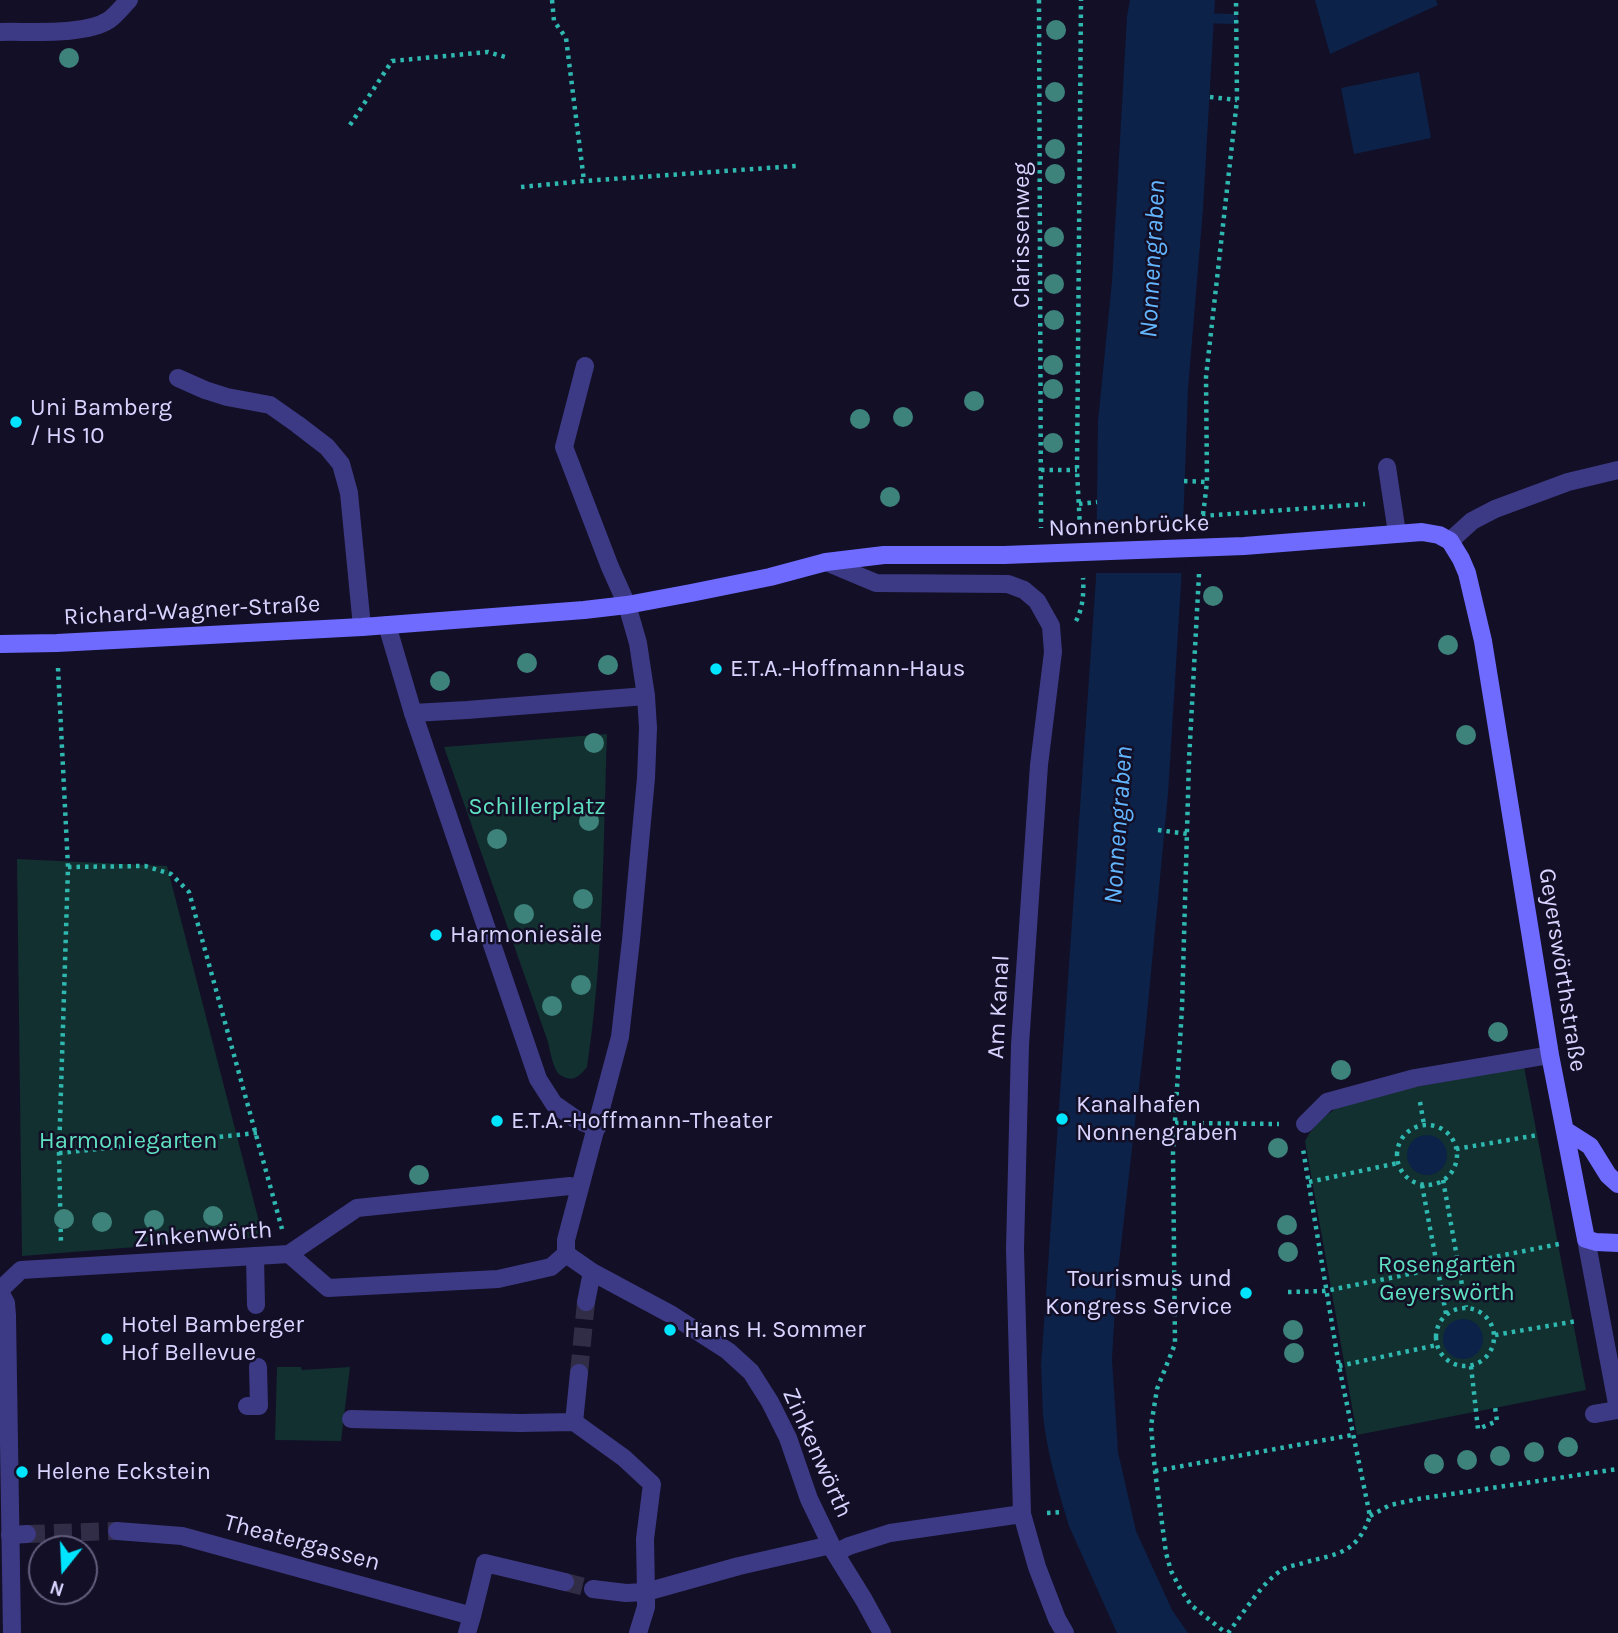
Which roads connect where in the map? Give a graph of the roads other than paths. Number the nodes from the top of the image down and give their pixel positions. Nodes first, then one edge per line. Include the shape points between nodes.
1 (129, 0) edge
2 (0, 32) edge
3 (585, 366) dead end
4 (178, 378) dead end
5 (1387, 467) dead end
6 (1618, 470) edge
7 (1397, 533) junction
8 (1450, 541) junction
9 (826, 562) junction
10 (627, 605) junction
11 (387, 625) junction
12 (362, 627) junction
13 (0, 644) edge
14 (646, 695) junction
15 (412, 713) junction
16 (1550, 1055) junction
17 (1305, 1124) road end
18 (597, 1128) junction
19 (1565, 1130) junction
20 (1618, 1184) edge
21 (570, 1186) dead end
22 (1586, 1239) junction
23 (1618, 1243) edge
24 (289, 1254) junction
25 (567, 1255) junction
26 (255, 1256) junction
27 (592, 1272) junction
28 (0, 1291) edge
29 (586, 1301) tunnel mouth
30 (256, 1305) dead end
31 (258, 1367) dead end
32 (579, 1373) tunnel mouth
33 (247, 1406) dead end
34 (1618, 1410) edge
35 (1594, 1414) dead end
36 (351, 1419) dead end
37 (574, 1422) junction
38 (1022, 1514) junction
39 (117, 1531) tunnel mouth
40 (833, 1549) junction
41 (565, 1582) tunnel mouth
42 (593, 1589) tunnel mouth
43 (646, 1592) junction
44 (469, 1624) edge
45 (12, 1633) edge
46 (638, 1633) edge
47 (882, 1633) edge
48 (1065, 1633) edge

1 - 2 street via 111,19 95,26 72,31
3 - 10 street via 564,447
4 - 12 street via 227,397 270,405 327,447 341,464 349,494
5 - 7 street
6 - 8 street via 1568,482 1495,509 1472,521
7 - 8 street, Nonnenbrücke via 1422,532
7 - 9 street, Nonnenbrücke via 1244,546 884,555
8 - 16 street, Geyerswörthstraße via 1467,573 1483,641
9 - 10 street, Nonnenbrücke
9 - 38 street, Am Kanal via 876,583 1008,584 1037,601 1051,626 1053,652 1039,765 1020,1045 1015,1249
10 - 11 street
10 - 14 street
11 - 12 street, Richard-Wagner-Straße
11 - 15 street
12 - 13 street, Richard-Wagner-Straße
14 - 15 street
14 - 18 street via 646,778 626,990 620,1037
15 - 18 street via 538,1079 554,1104
16 - 17 street via 1415,1078 1327,1102
16 - 19 street, Geyerswörthstraße
18 - 25 street via 566,1240
19 - 20 street via 1590,1146
19 - 22 street, Geyerswörthstraße
21 - 24 street via 357,1208
22 - 23 street
22 - 34 street, Geyerswörthstraße
24 - 25 street, Zinkenwörth via 328,1288 498,1279 551,1267
24 - 26 street, Zinkenwörth
25 - 27 street, Zinkenwörth
26 - 28 street, Zinkenwörth via 20,1270
26 - 30 street
27 - 29 street
27 - 40 street, Zinkenwörth via 672,1315 728,1351 751,1372 788,1438
28 - 45 street, Zinkenwörth via 6,1303 19,1534
31 - 33 street via 259,1406
32 - 37 street
34 - 35 street
36 - 37 street
37 - 43 street via 652,1484 645,1539
38 - 40 street via 890,1533
38 - 48 street, Am Kanal via 1037,1567
39 - 44 street, Theatergassen via 182,1536
40 - 43 street via 740,1566
40 - 47 street, Zinkenwörth
41 - 44 street, Theatergassen via 485,1563
42 - 43 street
43 - 46 street

